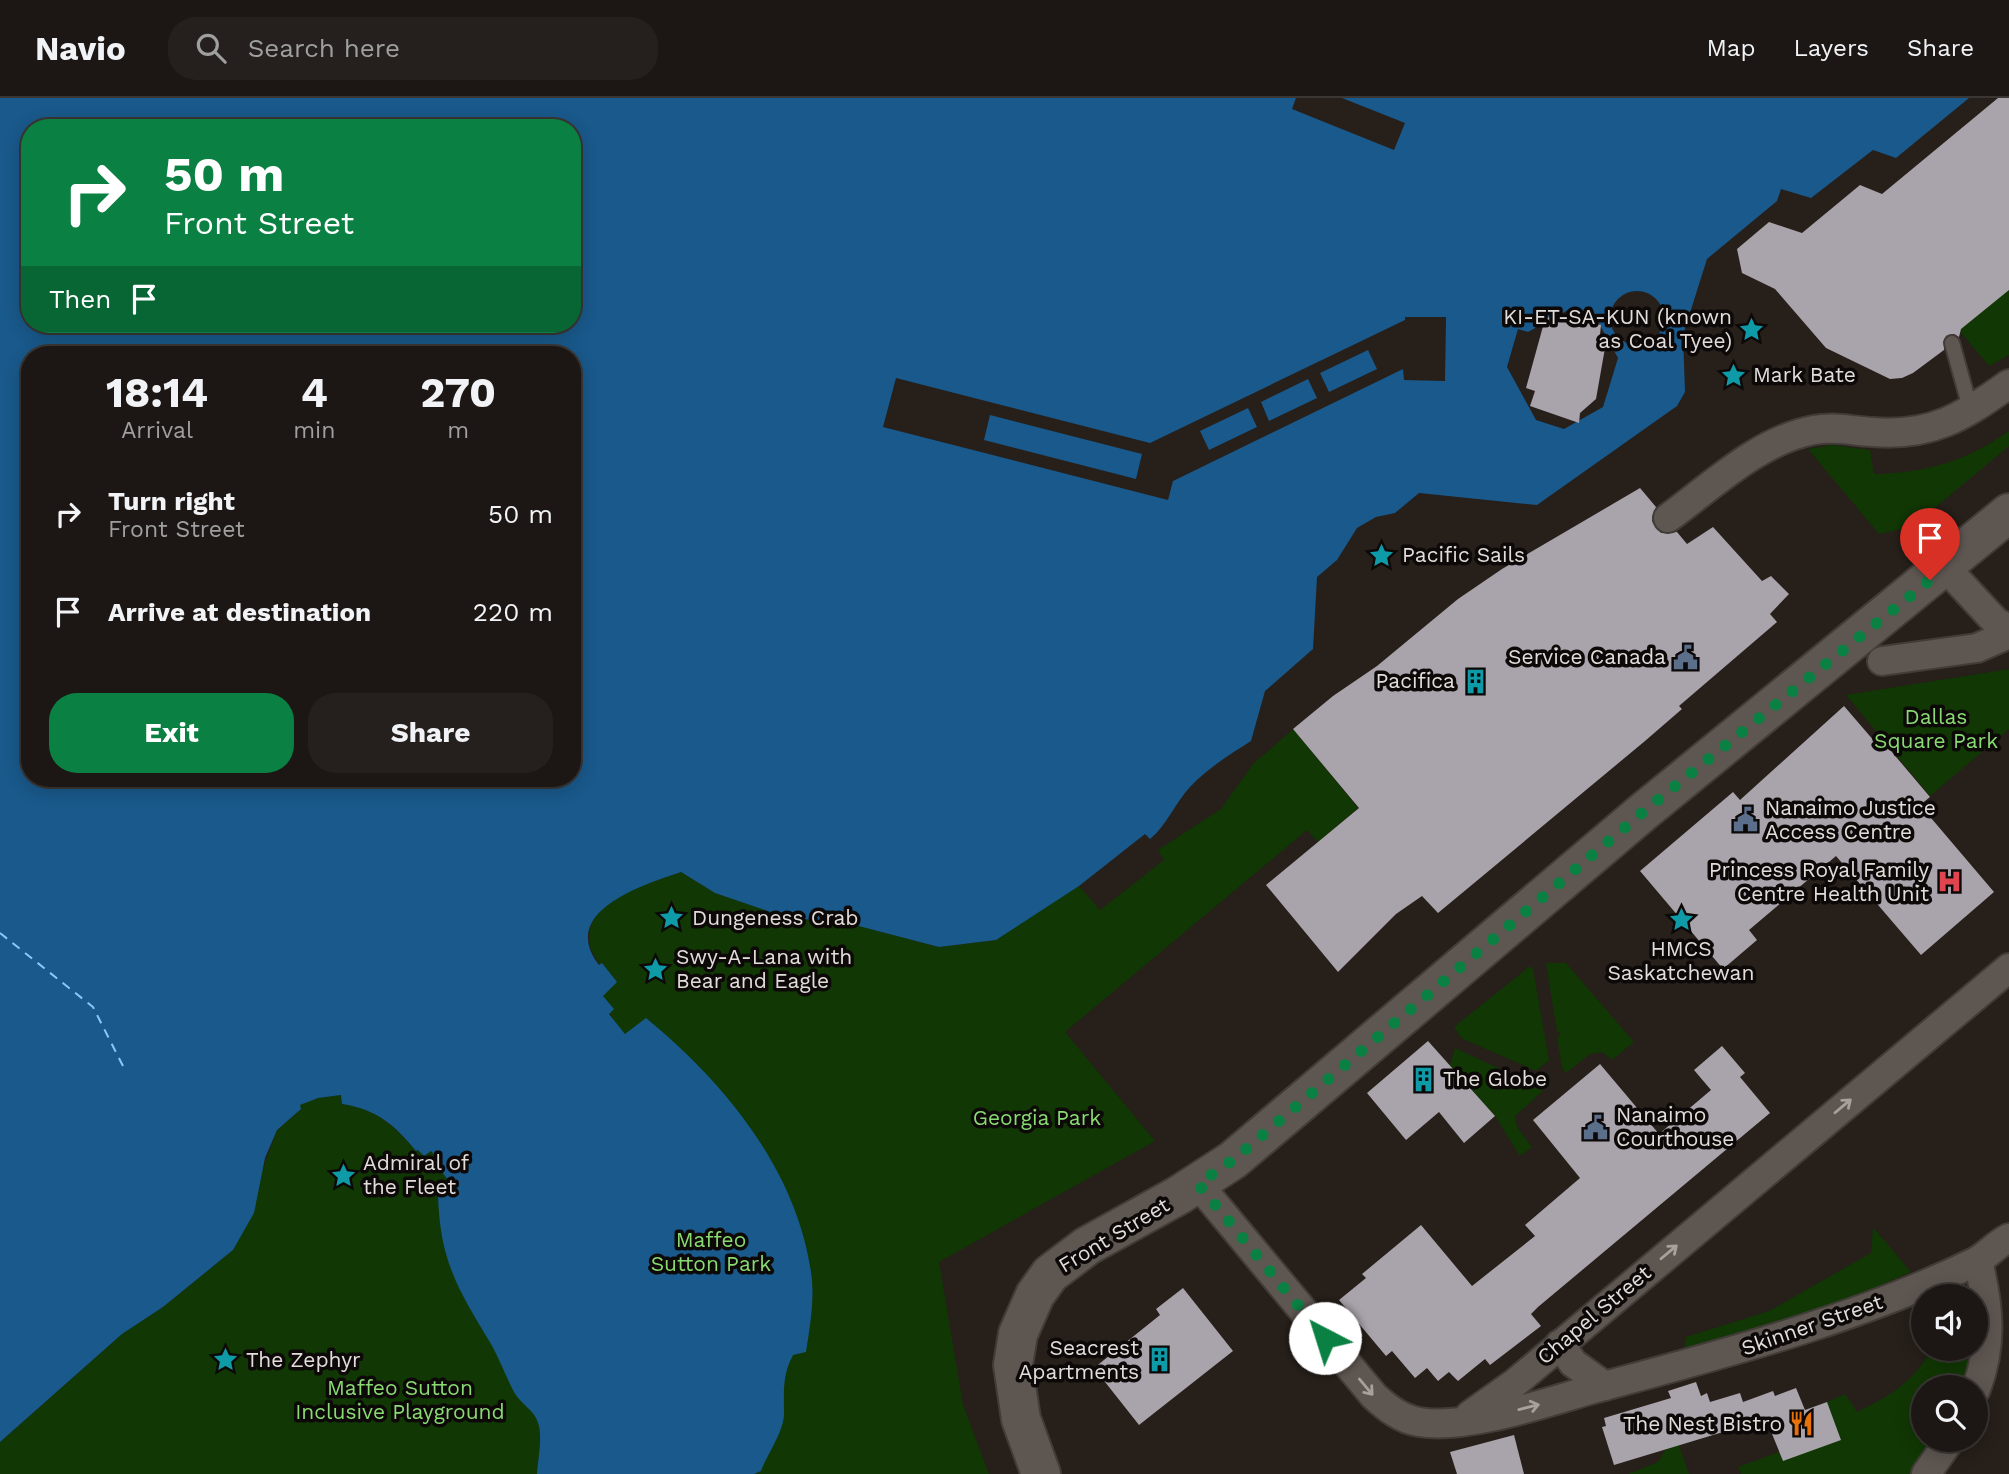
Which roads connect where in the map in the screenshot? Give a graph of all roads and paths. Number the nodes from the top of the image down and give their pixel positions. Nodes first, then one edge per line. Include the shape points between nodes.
1 (1952, 343) dead end
2 (2009, 384) edge
3 (1971, 411) junction
4 (2009, 513) edge
5 (1668, 518) dead end
6 (1945, 567) junction
7 (2009, 631) edge
8 (1882, 661) dead end
9 (2009, 968) edge
10 (1198, 1184) junction
11 (2009, 1238) edge
12 (1978, 1261) junction
13 (1560, 1344) junction
14 (1980, 1375) edge
15 (1605, 1386) junction
16 (1462, 1420) junction
17 (1942, 1452) edge
18 (1041, 1474) edge
19 (1926, 1474) edge

1 - 3 lane
2 - 3 street
3 - 5 street via 1945,425 1909,433 1836,427 1790,437 1751,457
4 - 6 street, Front Street
6 - 7 street
6 - 10 street, Front Street via 1643,812 1233,1160
7 - 8 street via 1978,649
13 -> 9 street, Chapel Street
10 -> 16 street via 1374,1396 1400,1416 1418,1422
10 - 18 street, Front Street via 1087,1246 1050,1274 1035,1295 1018,1334 1013,1365 1015,1391
11 - 12 street, Skinner Street
12 - 14 street via 1988,1302 1989,1344
12 - 15 street, Skinner Street via 1856,1312 1747,1349
13 - 15 street via 1573,1363
13 - 16 street, Chapel Street
16 -> 15 street, Skinner Street
17 - 19 street

